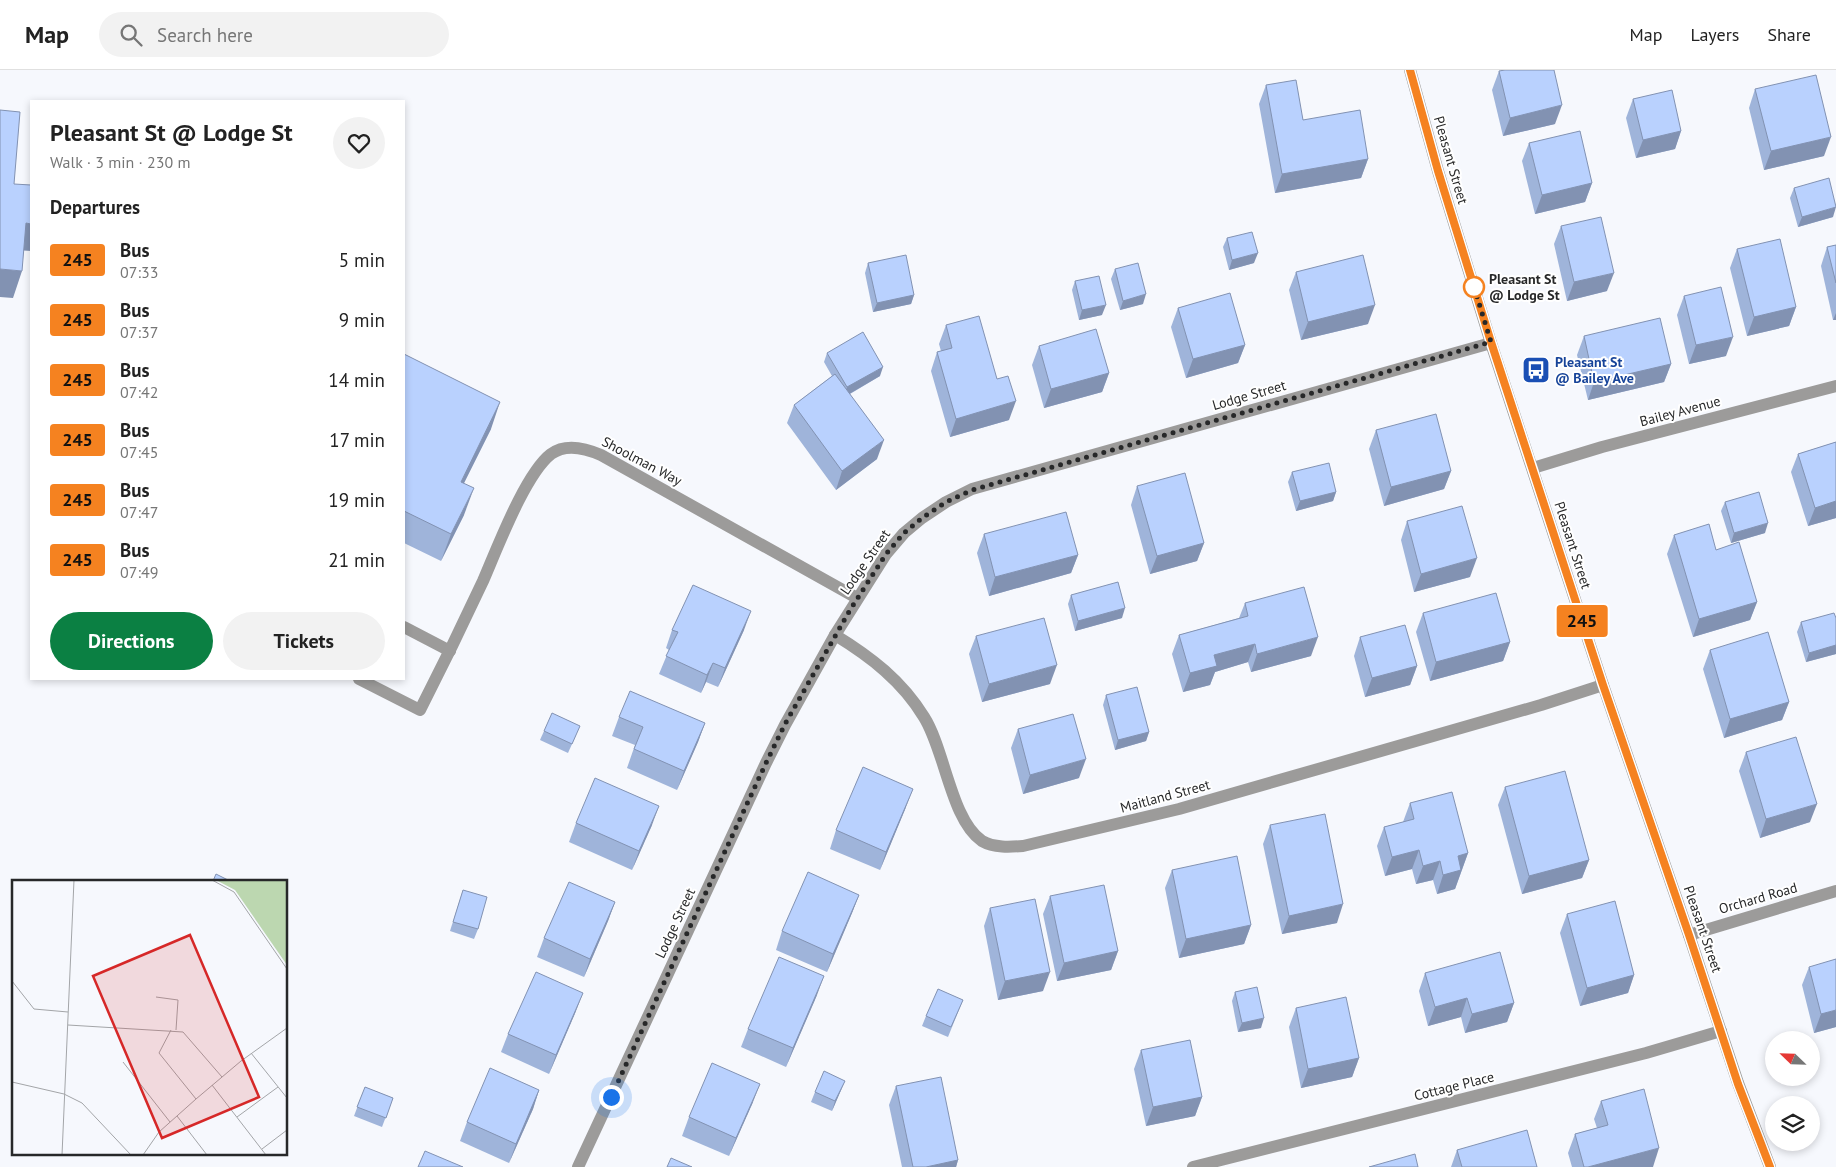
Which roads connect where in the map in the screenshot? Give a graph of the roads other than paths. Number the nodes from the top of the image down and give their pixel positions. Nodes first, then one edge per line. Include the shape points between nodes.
1 (1410, 70) edge
2 (1491, 342) junction
3 (1836, 386) edge
4 (1532, 468) junction
5 (857, 598) junction
6 (405, 628) edge
7 (835, 635) junction
8 (450, 651) junction
9 (361, 680) edge
10 (1603, 685) junction
11 (1836, 892) edge
12 (1689, 935) junction
13 (1721, 1031) junction
14 (578, 1167) edge
15 (1193, 1167) edge
16 (1770, 1167) edge

1 - 2 street, Pleasant Street
2 - 4 street, Pleasant Street
2 - 5 street, Lodge Street via 972,490 946,502 904,533
3 - 4 street, Bailey Avenue
4 - 10 street, Pleasant Street
5 - 7 street, Lodge Street
5 - 8 street, Shoolman Way via 601,455 574,447 550,455 530,480
6 - 8 street
7 - 10 street, Maitland Street via 880,665 912,699 936,740 959,808 975,834 984,842 1010,847 1179,808
7 - 14 street, Lodge Street via 766,763
8 - 9 street, Shoolman Way via 420,710
10 - 12 street, Pleasant Street
11 - 12 street, Orchard Road
12 - 13 street, Pleasant Street
13 - 15 street, Cottage Place via 1646,1053
13 - 16 street, Pleasant Street

